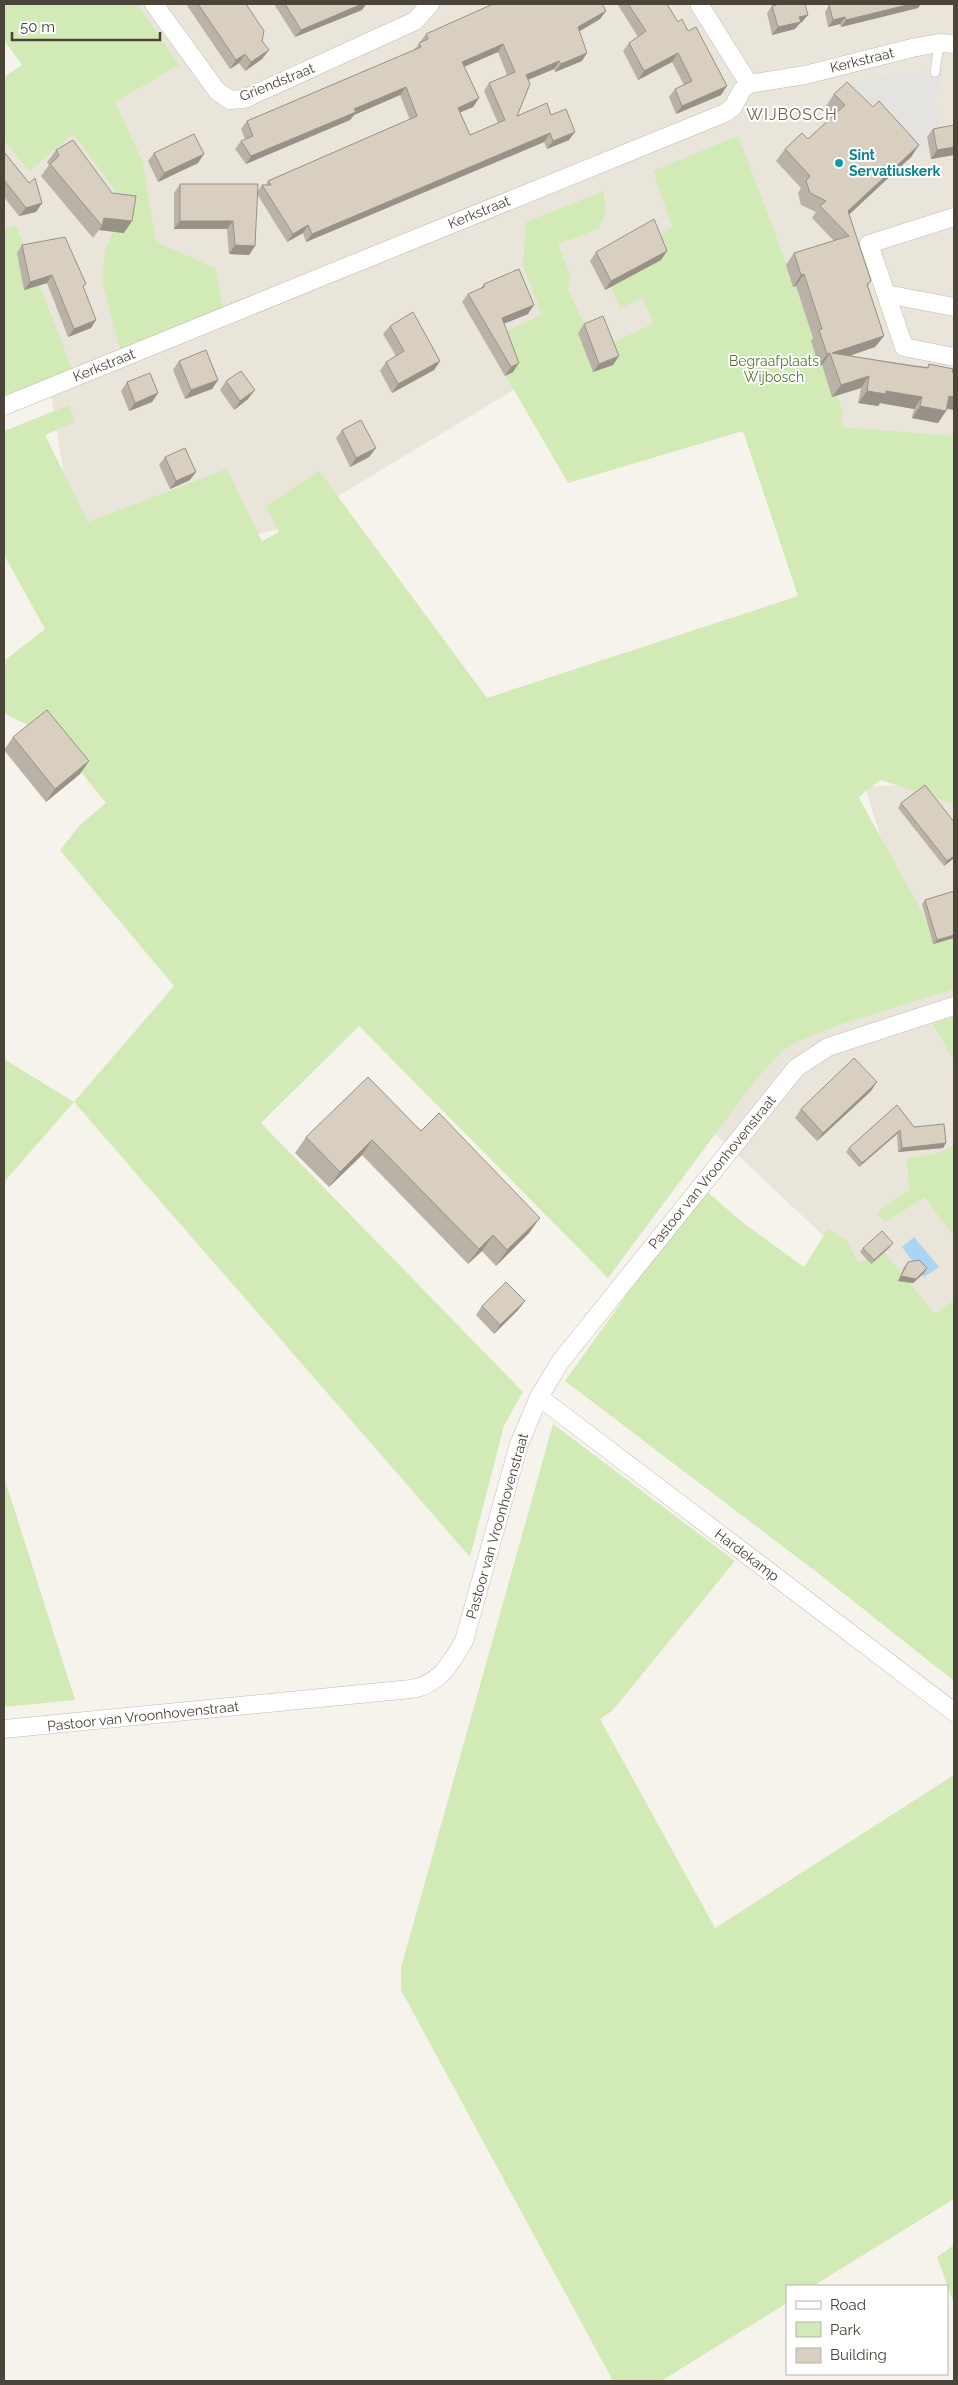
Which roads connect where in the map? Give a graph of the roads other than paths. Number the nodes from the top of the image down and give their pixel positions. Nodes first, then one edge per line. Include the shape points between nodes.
1 (154, 4) edge
2 (430, 4) edge
3 (700, 4) edge
4 (946, 44) edge
5 (935, 72) dead end
6 (749, 84) junction
7 (954, 217) edge
8 (886, 294) junction
9 (954, 307) edge
10 (954, 357) edge
11 (4, 406) edge
12 (954, 1006) edge
13 (540, 1397) junction
14 (954, 1712) edge
15 (4, 1729) edge

1 - 2 street, Griendstraat via 217,91 230,100 244,99 415,21
3 - 6 street
4 - 5 lane
4 - 6 street, Kerkstraat via 912,48 774,82
6 - 11 street, Kerkstraat via 726,113
7 - 8 street via 869,244
8 - 9 street
8 - 10 street via 904,347
12 - 13 street, Pastoor van Vroonhovenstraat via 828,1047 796,1068 560,1362
13 - 14 street, Hardekamp
13 - 15 street, Pastoor van Vroonhovenstraat via 518,1444 464,1641 449,1667 431,1684 411,1689

